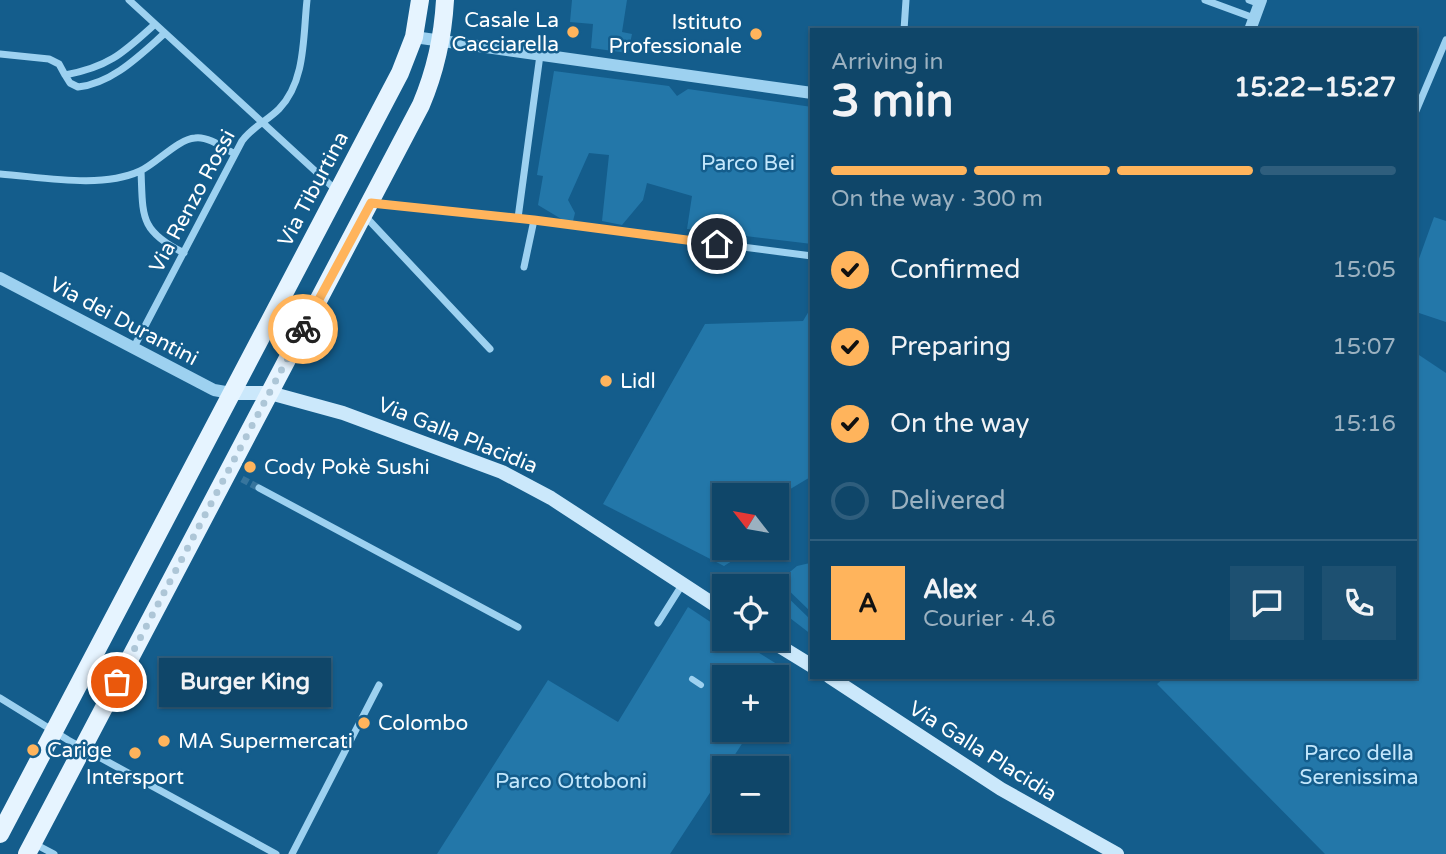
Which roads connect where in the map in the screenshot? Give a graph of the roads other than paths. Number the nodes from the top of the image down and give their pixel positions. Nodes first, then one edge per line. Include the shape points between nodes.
1 (129, 0) edge
2 (307, 0) edge
3 (420, 0) edge
4 (445, 0) edge
5 (906, 0) edge
6 (1205, 0) edge
7 (1257, 1) edge
8 (155, 24) junction
9 (1252, 24) edge
10 (904, 28) edge
11 (165, 33) junction
12 (414, 37) junction
13 (440, 40) junction
14 (1446, 40) edge
15 (0, 54) edge
16 (540, 55) junction
17 (65, 75) junction
18 (810, 93) edge
19 (1417, 109) edge
20 (261, 122) junction
21 (235, 154) junction
22 (141, 171) junction
23 (0, 174) edge
24 (337, 191) junction
25 (368, 209) junction
26 (518, 218) junction
27 (534, 220) junction
28 (184, 253) junction
29 (810, 256) edge
30 (524, 267) dead end
31 (0, 278) edge
32 (134, 347) junction
33 (490, 349) dead end
34 (231, 393) junction
35 (270, 393) junction
36 (259, 488) tunnel mouth
37 (682, 585) junction
38 (712, 604) edge
39 (658, 623) dead end
40 (518, 627) dead end
41 (788, 651) edge
42 (810, 665) edge
43 (692, 679) dead end
44 (833, 679) edge
45 (379, 685) dead end
46 (701, 685) dead end
47 (0, 698) edge
48 (54, 732) junction
49 (83, 748) junction
50 (1, 831) edge
51 (30, 849) edge
52 (54, 854) edge
53 (276, 854) edge
54 (292, 854) edge
55 (1117, 854) edge

1 - 8 street
2 - 20 street, Via Renzo Rossi via 297,79 282,105
3 - 12 main road, Via Tiburtina
4 - 13 main road
5 - 10 street
6 - 9 street
7 - 9 street
8 - 11 street
8 - 17 street via 115,59
11 - 17 street via 128,65 103,79 78,87
11 - 20 street
12 - 13 street
12 - 24 main road, Via Tiburtina via 400,73
13 - 16 street
13 - 25 main road via 421,104
14 - 19 street
15 - 17 street via 49,59 59,64
16 - 18 street
16 - 26 street
20 - 21 street, Via Renzo Rossi
20 - 24 street
21 - 22 street via 195,138
21 - 28 street, Via Renzo Rossi
22 - 23 street via 92,179
22 - 28 street via 143,208 150,230 161,242
24 - 34 main road, Via Tiburtina
25 - 26 street
25 - 33 street
25 - 35 main road
26 - 27 street
27 - 29 street
27 - 30 street
28 - 32 street, Via Renzo Rossi
31 - 32 street, Via dei Durantini
32 - 34 street, Via dei Durantini via 217,391
34 - 35 main road
34 - 48 main road, Via Tiburtina
35 - 37 main road, Via Galla Placidia via 386,427 511,476
35 - 49 main road via 233,475
36 - 40 street
37 - 38 main road, Via Galla Placidia
37 - 39 street
41 - 42 main road
43 - 46 street
44 - 55 main road, Via Galla Placidia via 1001,789
45 - 54 street
47 - 48 street
48 - 49 street
48 - 50 main road, Via Tiburtina
49 - 51 main road
49 - 53 street
51 - 52 street

